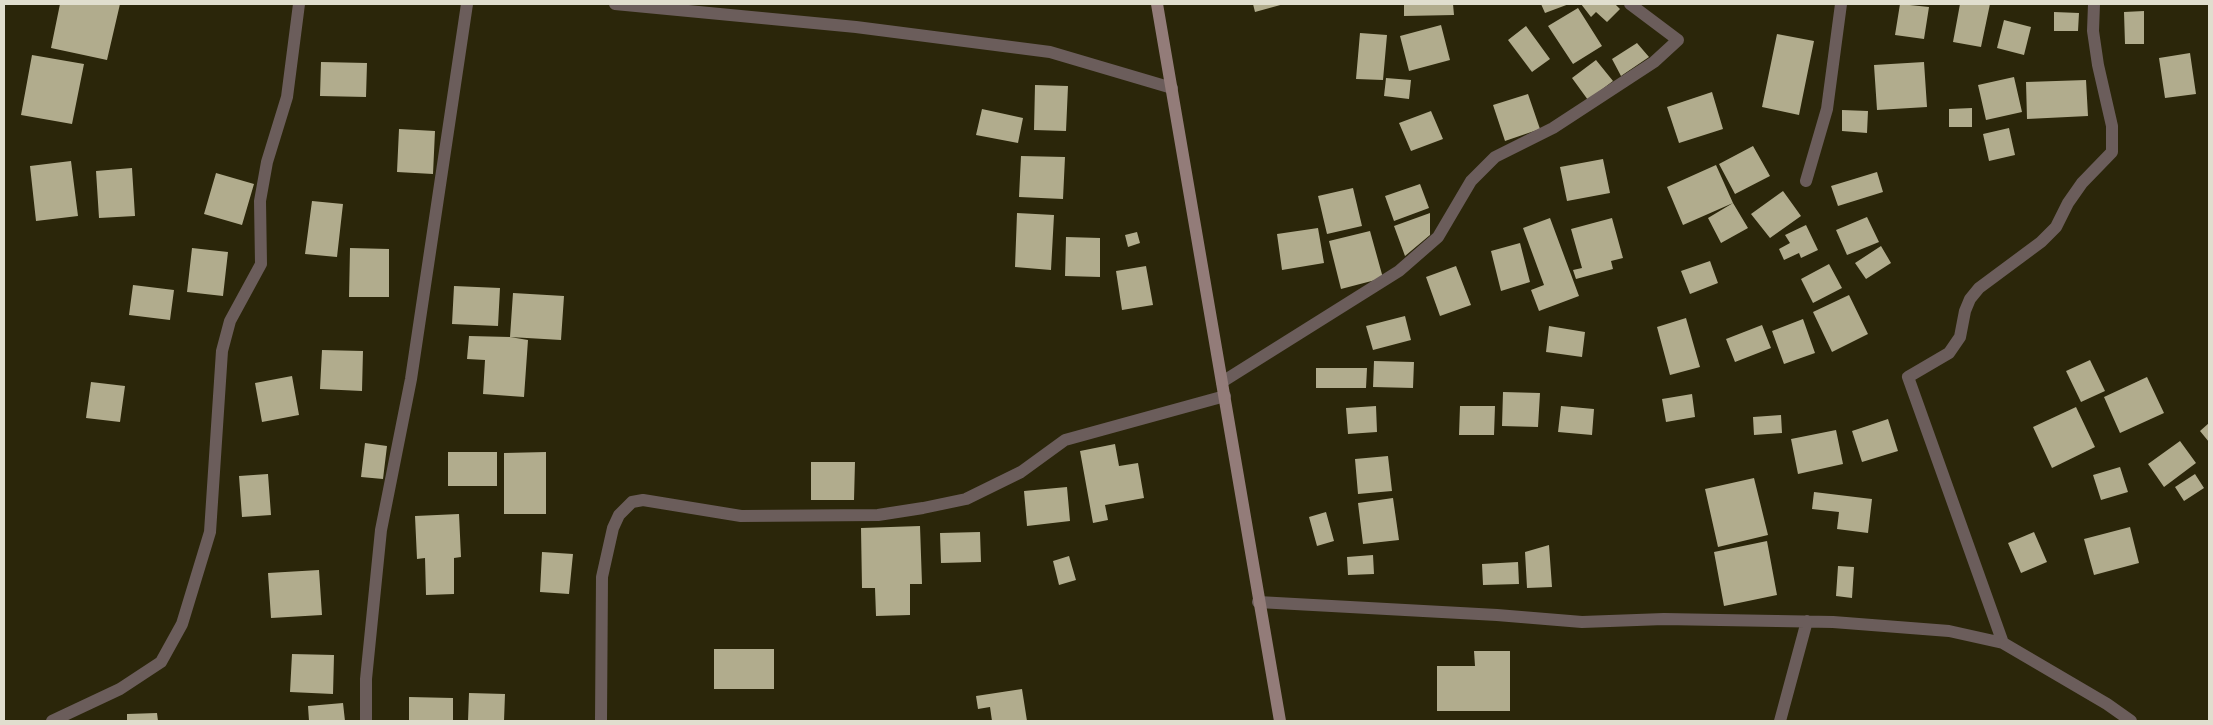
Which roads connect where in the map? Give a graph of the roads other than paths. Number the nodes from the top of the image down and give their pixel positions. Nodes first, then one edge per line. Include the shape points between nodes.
1 (299, 4) edge
2 (467, 4) edge
3 (615, 4) edge
4 (1157, 4) edge
5 (1630, 4) edge
6 (1842, 4) edge
7 (2094, 4) edge
8 (1172, 88) junction
9 (1806, 181) dead end
10 (1222, 382) junction
11 (1225, 396) junction
12 (1258, 602) junction
13 (1807, 621) junction
14 (2003, 643) junction
15 (52, 721) edge
16 (366, 721) edge
17 (601, 721) edge
18 (1280, 721) edge
19 (1780, 721) edge
20 (2131, 721) edge

1 - 15 street via 287,97 267,162 260,201 261,264 230,321 222,351 210,532 182,624 161,662 120,688
2 - 16 street via 410,379 381,530 366,679
3 - 8 street via 856,27 1050,52
4 - 8 main road
5 - 10 street via 1678,40 1654,62 1553,128 1495,156 1470,181 1438,237 1398,271
6 - 9 street via 1826,109
7 - 14 street via 2093,31 2112,126 2112,152 2082,183 2056,227 1979,288 1970,299 1960,337 1949,353 1908,377
8 - 10 main road
10 - 11 main road
11 - 12 main road
11 - 17 street via 1065,440 1021,472 966,499 924,508 878,515 741,516 643,500 632,502 619,514 612,528 602,577
12 - 13 street via 1582,622 1664,619
12 - 18 main road
13 - 14 street via 1949,631
13 - 19 street
14 - 20 street

